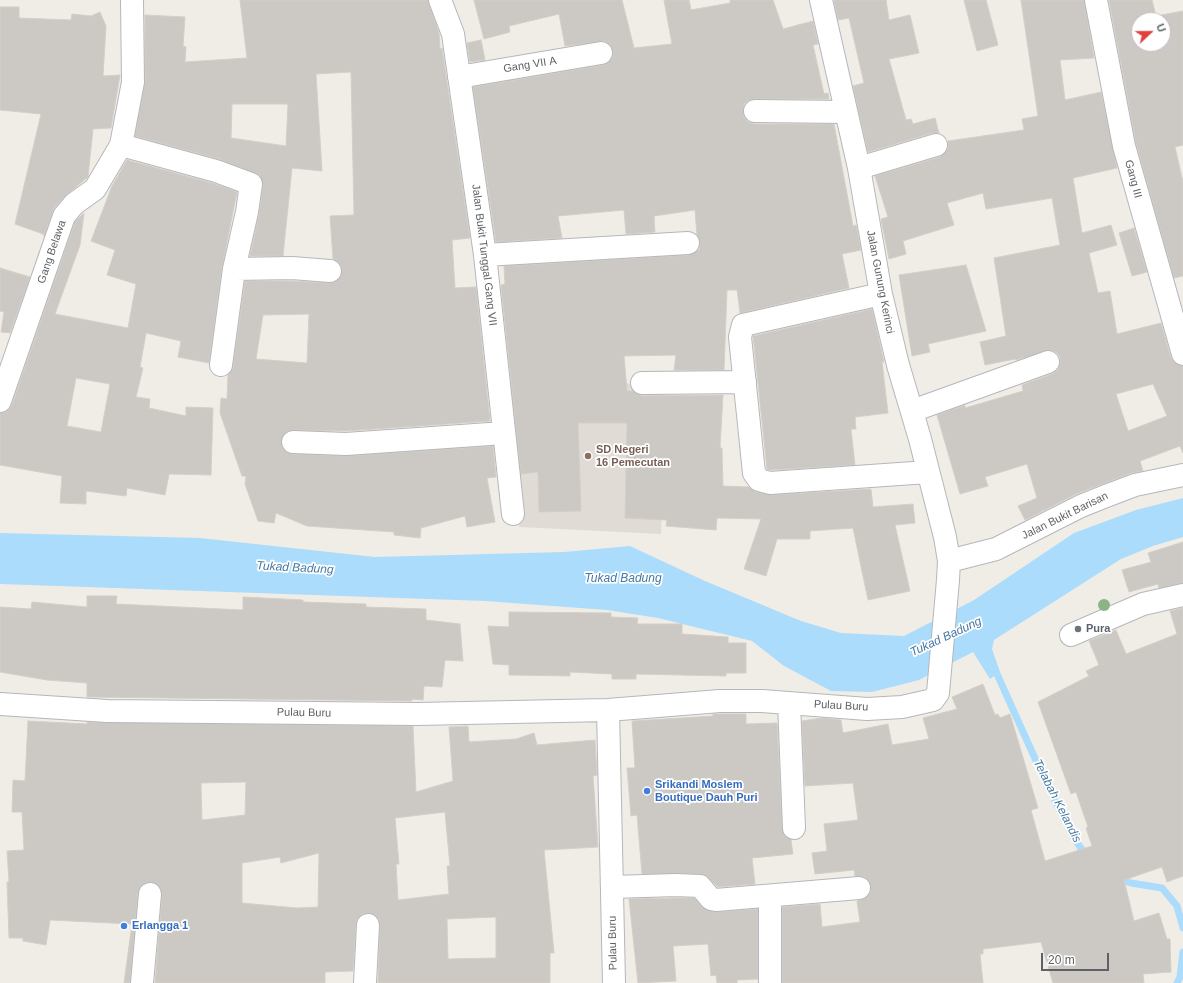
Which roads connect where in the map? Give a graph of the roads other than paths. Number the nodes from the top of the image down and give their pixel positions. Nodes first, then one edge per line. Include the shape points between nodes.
1 (132, 0) edge
2 (440, 0) edge
3 (821, 0) edge
4 (1096, 0) edge
5 (601, 53) dead end
6 (459, 77) junction
7 (755, 111) dead end
8 (846, 112) junction
9 (121, 145) junction
10 (936, 145) dead end
11 (859, 168) junction
12 (688, 243) dead end
13 (485, 255) junction
14 (234, 269) junction
15 (330, 271) dead end
16 (1174, 293) edge
17 (881, 294) junction
18 (1183, 354) edge
19 (1048, 362) dead end
20 (221, 365) dead end
21 (745, 382) junction
22 (642, 383) dead end
23 (0, 401) edge
24 (912, 411) junction
25 (504, 433) junction
26 (293, 442) dead end
27 (928, 472) junction
28 (1183, 475) edge
29 (513, 514) dead end
30 (948, 571) junction
31 (1183, 595) edge
32 (1071, 635) dead end
33 (789, 703) junction
34 (0, 704) edge
35 (608, 710) junction
36 (794, 828) dead end
37 (612, 887) junction
38 (859, 888) dead end
39 (150, 894) dead end
40 (770, 896) junction
41 (368, 925) dead end
42 (142, 983) edge
43 (365, 983) edge
44 (614, 983) edge
45 (770, 983) edge

1 - 9 street, Gang Belawa via 134,82
2 - 6 street, Jalan Bukit Tunggal Gang VII via 453,34
3 - 8 street, Jalan Gunung Kerinci
4 - 16 street, Gang III via 1124,146
5 - 6 street, Gang VII A
6 - 13 street, Jalan Bukit Tunggal Gang VII
7 - 8 street
8 - 11 street, Jalan Gunung Kerinci
9 - 14 street via 216,171 251,184
9 - 23 street, Gang Belawa via 95,189 74,204 64,216
10 - 11 street
11 - 17 street, Jalan Gunung Kerinci
12 - 13 street
13 - 25 street, Jalan Bukit Tunggal Gang VII
14 - 15 street via 292,268
14 - 20 street
16 - 18 street, Gang III
17 - 21 street via 743,325 740,337
17 - 24 street, Jalan Gunung Kerinci
19 - 24 street
21 - 22 street
21 - 27 street via 754,473 763,482
24 - 27 street, Jalan Gunung Kerinci
25 - 26 street via 346,444
25 - 29 street, Jalan Bukit Tunggal Gang VII
27 - 30 street, Jalan Gunung Kerinci via 945,537
28 - 30 street, Jalan Bukit Barisan via 1135,485 1106,496
30 - 33 street, Pulau Buru via 938,693 933,700 902,707 867,709
31 - 32 street via 1143,604
33 - 35 street, Pulau Buru via 720,700
33 - 36 street
34 - 35 street, Pulau Buru via 107,711 417,714
35 - 37 street, Pulau Buru
37 - 40 street via 700,886 711,899 716,900
37 - 44 street, Pulau Buru
38 - 40 street
39 - 42 street
40 - 45 street
41 - 43 street

